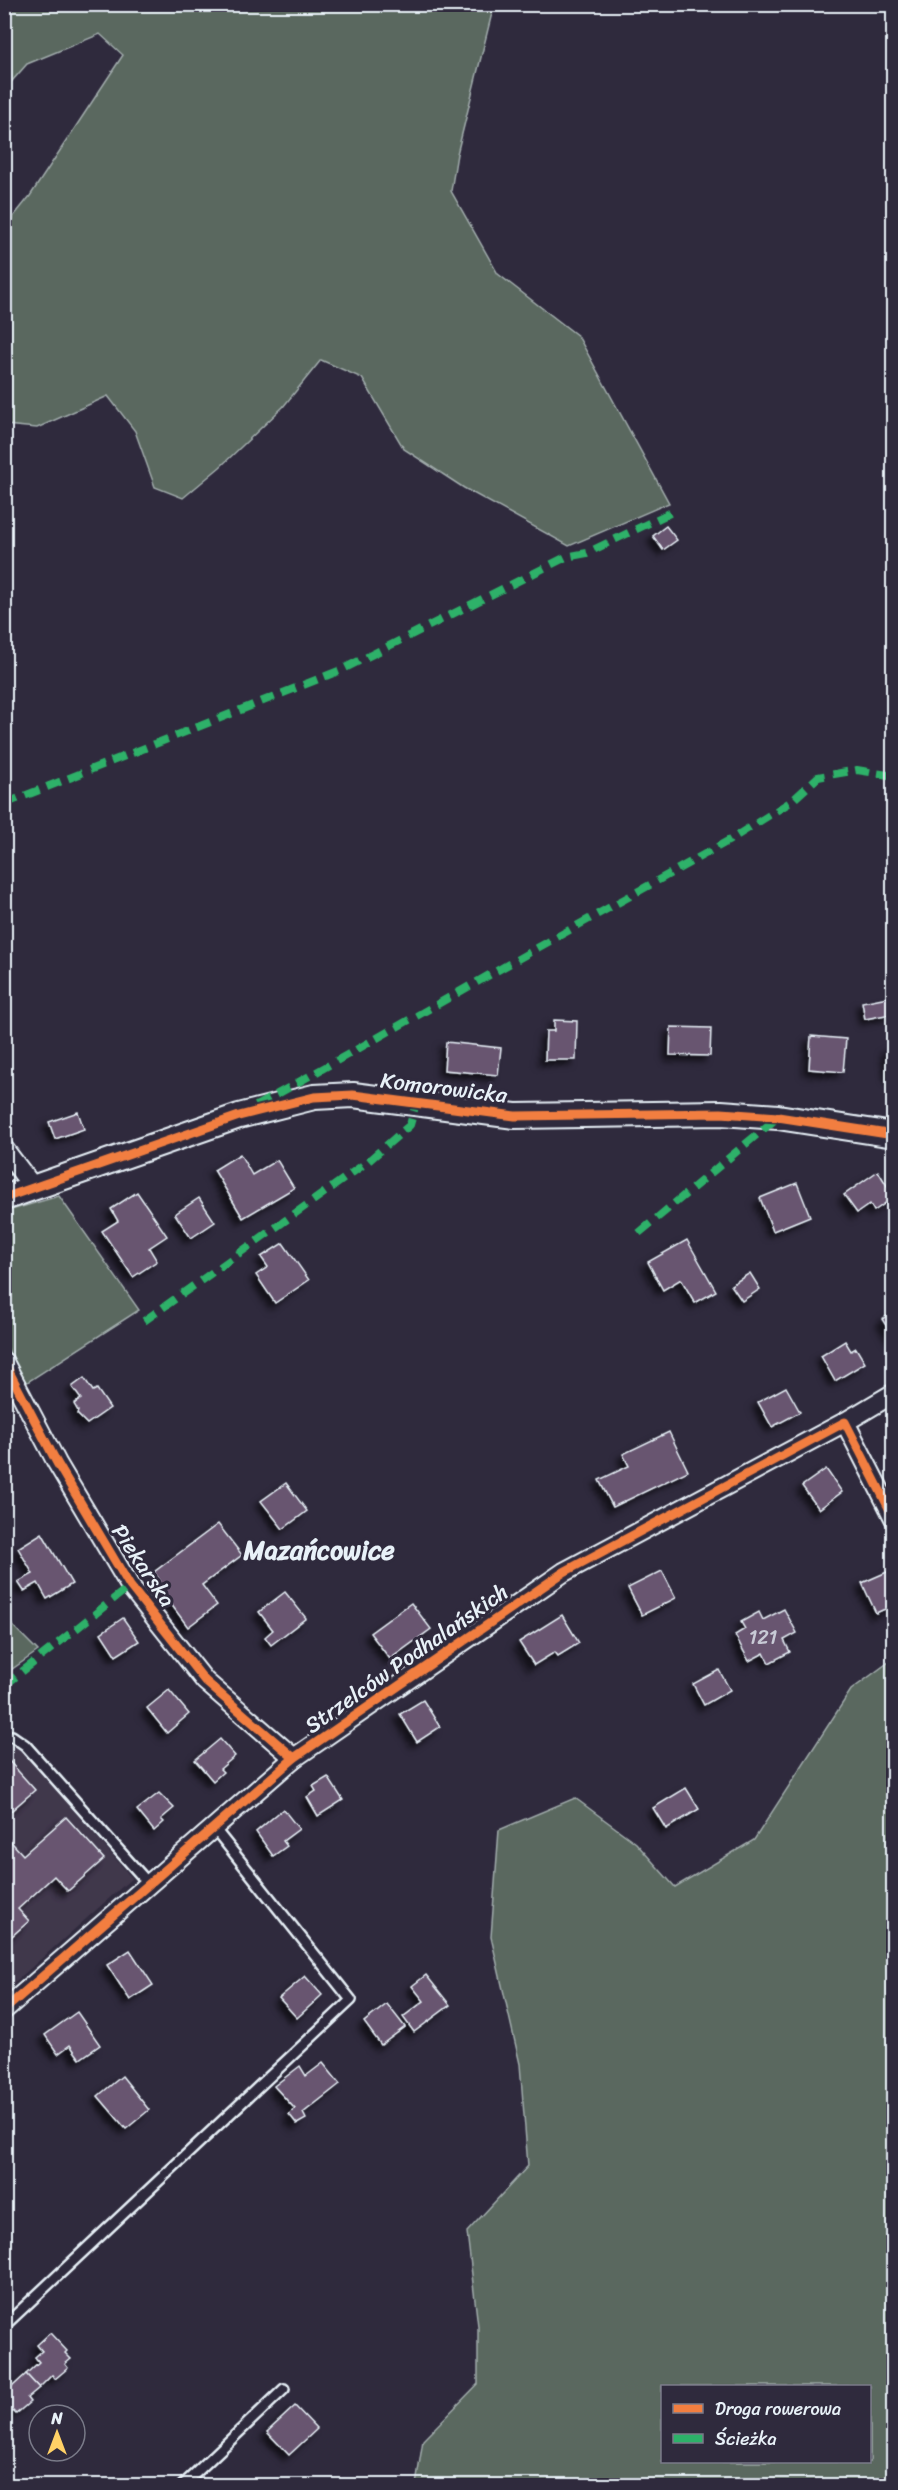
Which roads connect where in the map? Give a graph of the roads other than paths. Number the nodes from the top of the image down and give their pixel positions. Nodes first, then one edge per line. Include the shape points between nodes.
1 (894, 1135) edge
2 (4, 1149) edge
3 (33, 1187) junction
4 (4, 1198) edge
5 (4, 1362) edge
6 (894, 1393) edge
7 (845, 1422) junction
8 (894, 1518) edge
9 (4, 1736) edge
10 (294, 1758) junction
11 (214, 1828) junction
12 (149, 1884) junction
13 (4, 2010) edge
14 (4, 2326) edge
15 (284, 2389) dead end
16 (182, 2486) edge

1 - 3 street, Komorowicka via 778,1117 721,1113 515,1116 353,1095 314,1097 239,1116
2 - 3 street
3 - 4 street, Komorowicka
5 - 10 street, Piekarska via 57,1463 130,1586 205,1681
6 - 7 street, Strzelców Podhalańskich
7 - 8 street
7 - 10 street, Strzelców Podhalańskich via 564,1572
9 - 12 lane via 12,1736 25,1745
10 - 11 street, Strzelców Podhalańskich
11 - 12 street, Strzelców Podhalańskich
11 - 14 lane via 351,2000
12 - 13 street, Strzelców Podhalańskich
15 - 16 lane

